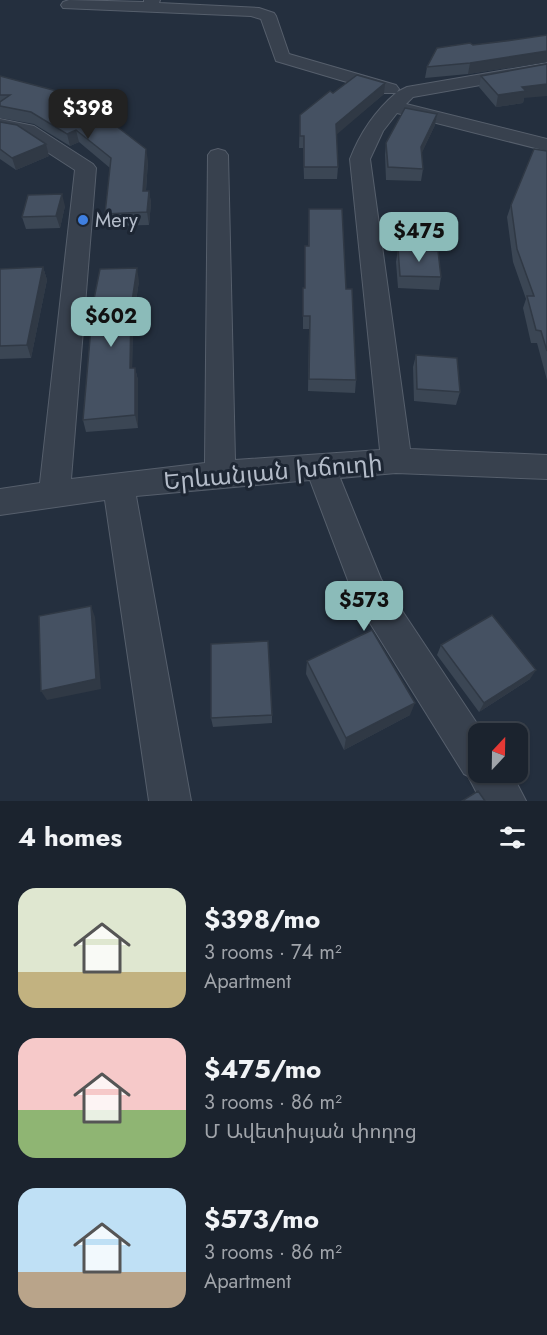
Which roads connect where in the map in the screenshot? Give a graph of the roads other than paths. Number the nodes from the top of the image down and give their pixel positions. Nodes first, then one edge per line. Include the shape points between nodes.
1 (151, 3) edge
2 (69, 5) dead end
3 (547, 68) edge
4 (399, 100) junction
5 (0, 125) edge
6 (547, 145) edge
7 (218, 155) dead end
8 (396, 462) junction
9 (547, 467) edge
10 (321, 468) junction
11 (220, 474) junction
12 (118, 485) junction
13 (54, 495) junction
14 (0, 502) edge
15 (468, 745) edge
16 (494, 783) edge
17 (170, 801) edge
18 (505, 801) edge

1 - 2 street
1 - 4 street via 253,11 268,16 282,57
3 - 4 street
4 - 6 street
4 - 8 street via 368,136 360,159
5 - 13 street via 27,130 86,168
7 - 11 street
8 - 9 street, Երևանյան խճուղի
8 - 10 street, Երևանյան խճուղի
10 - 11 street, Երևանյան խճուղի
10 - 15 street via 367,588
11 - 12 street, Երևանյան խճուղի
12 - 13 street, Երևանյան խճուղի
12 - 17 street
13 - 14 street, Երևանյան խճուղի
16 - 18 street

